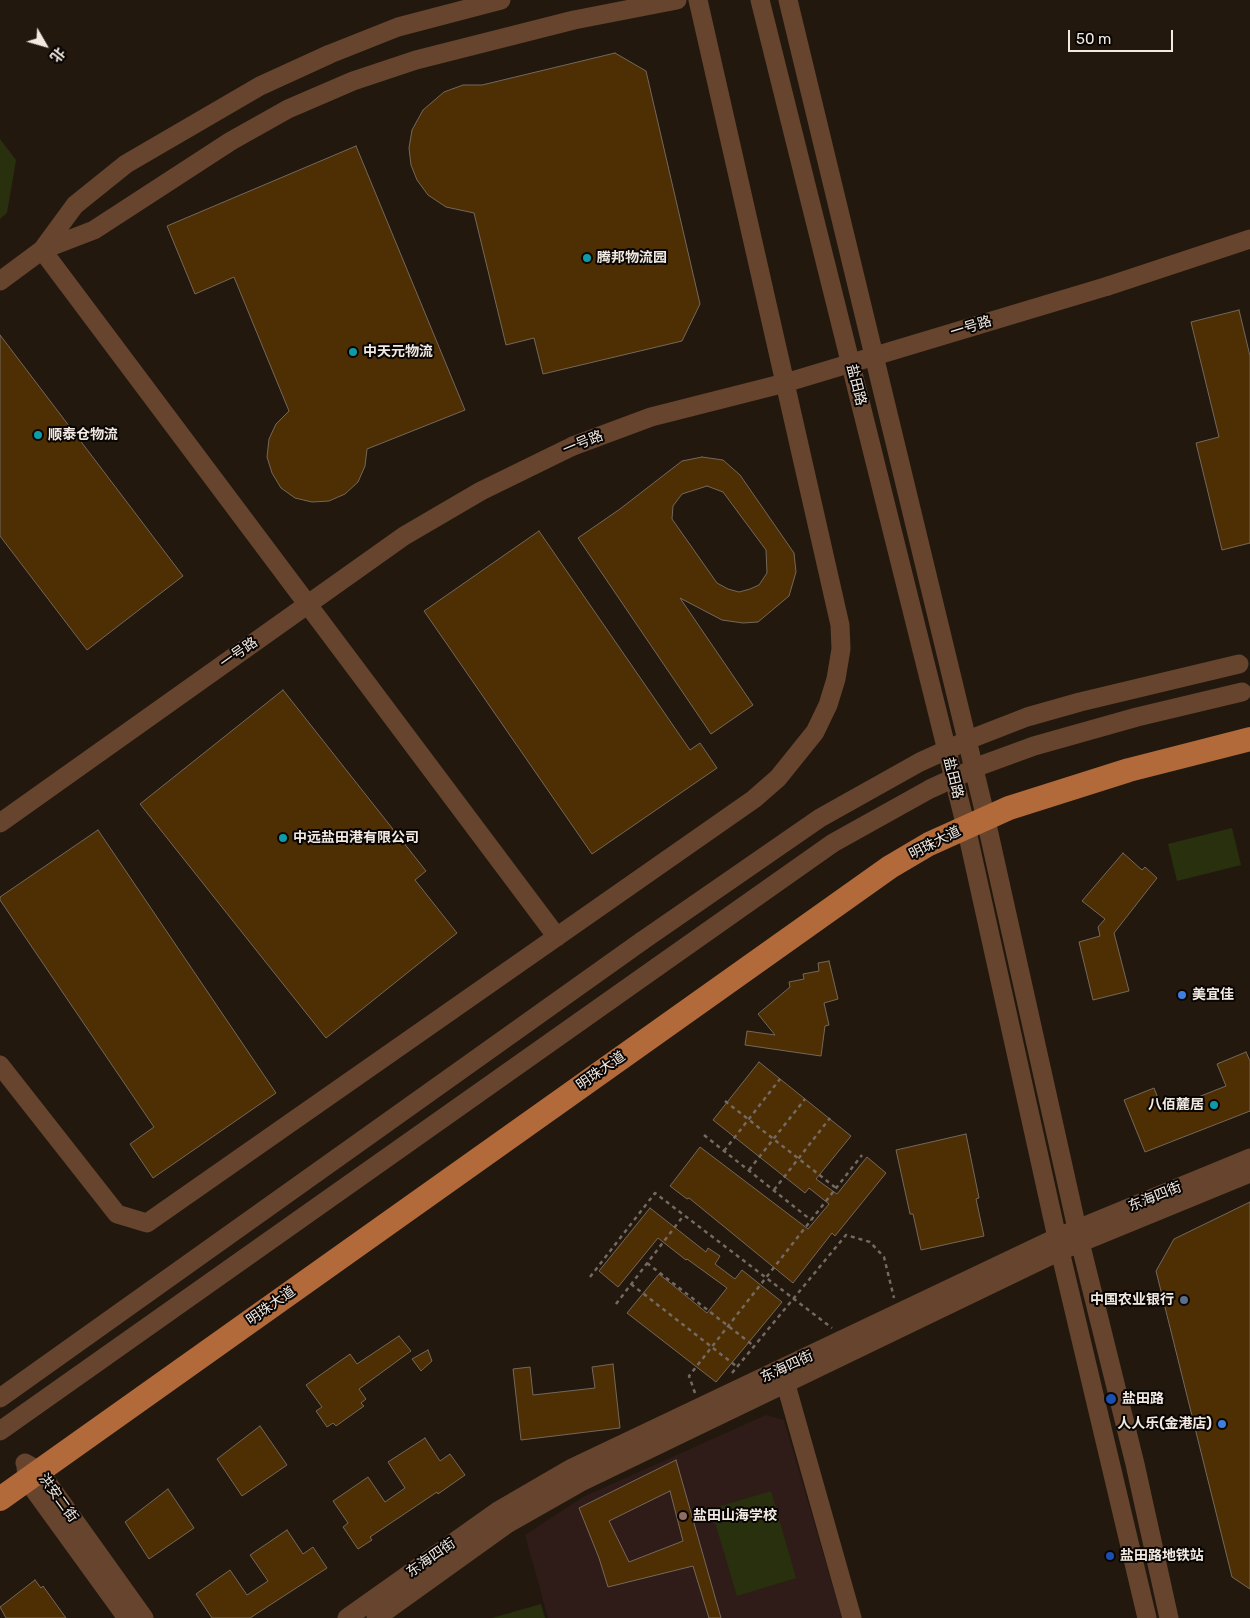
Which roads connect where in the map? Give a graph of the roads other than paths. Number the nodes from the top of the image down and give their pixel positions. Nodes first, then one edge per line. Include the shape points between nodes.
1 (501, 0) edge
2 (677, 0) edge
3 (698, 0) edge
4 (760, 0) edge
5 (788, 0) edge
6 (1250, 239) edge
7 (42, 250) junction
8 (0, 281) edge
9 (785, 383) junction
10 (308, 604) junction
11 (1244, 662) edge
12 (1246, 691) edge
13 (1250, 723) edge
14 (1250, 739) edge
15 (974, 814) junction
16 (0, 822) edge
17 (557, 937) junction
18 (0, 1065) edge
19 (1250, 1158) edge
20 (1250, 1173) edge
21 (1079, 1236) junction
22 (1059, 1244) junction
23 (784, 1377) junction
24 (0, 1398) edge
25 (0, 1431) edge
26 (30, 1471) junction
27 (0, 1480) edge
28 (0, 1499) edge
29 (127, 1618) edge
30 (144, 1618) edge
31 (347, 1618) edge
32 (376, 1618) edge
33 (852, 1618) edge
34 (1147, 1618) edge
35 (1169, 1618) edge

1 - 7 street via 398,27 260,86 126,164 75,205
2 - 7 street via 574,20 416,60 353,81 288,109 231,141 94,230
3 - 9 street
4 - 15 street, 盐田路
5 - 15 street, 盐田路
6 - 9 street, 一号路, bridge via 1108,286
7 - 8 street
7 - 10 street
9 - 10 street, 一号路, bridge via 651,418 573,446 481,491 404,536
9 - 17 street via 840,625 841,649 828,705 816,732 796,758 754,799
10 - 16 street, 一号路
10 - 17 street
11 - 24 street, bridge via 1027,717 920,762 820,818
12 - 25 street, bridge via 1051,741 982,766 930,789 833,843
13 - 15 main road, 明珠大道 via 1099,762 1005,793
14 - 15 main road, 明珠大道
15 - 21 street, 盐田路
15 - 22 street, 盐田路
15 - 26 main road, 明珠大道 via 835,904
17 - 18 street via 147,1223 117,1214
19 - 21 street, 东海四街
20 - 21 street, 东海四街
21 - 22 street, 东海四街
21 - 35 street, 盐田路
22 - 23 street, 东海四街
22 - 34 street, 盐田路
23 - 31 street, 东海四街 via 572,1468 498,1511
23 - 32 street, 东海四街 via 572,1486 507,1524
23 - 33 street
26 - 27 main road, 明珠大道
26 - 28 main road, 明珠大道
26 - 29 street, 洪安二街
26 - 30 street, 洪安二街

